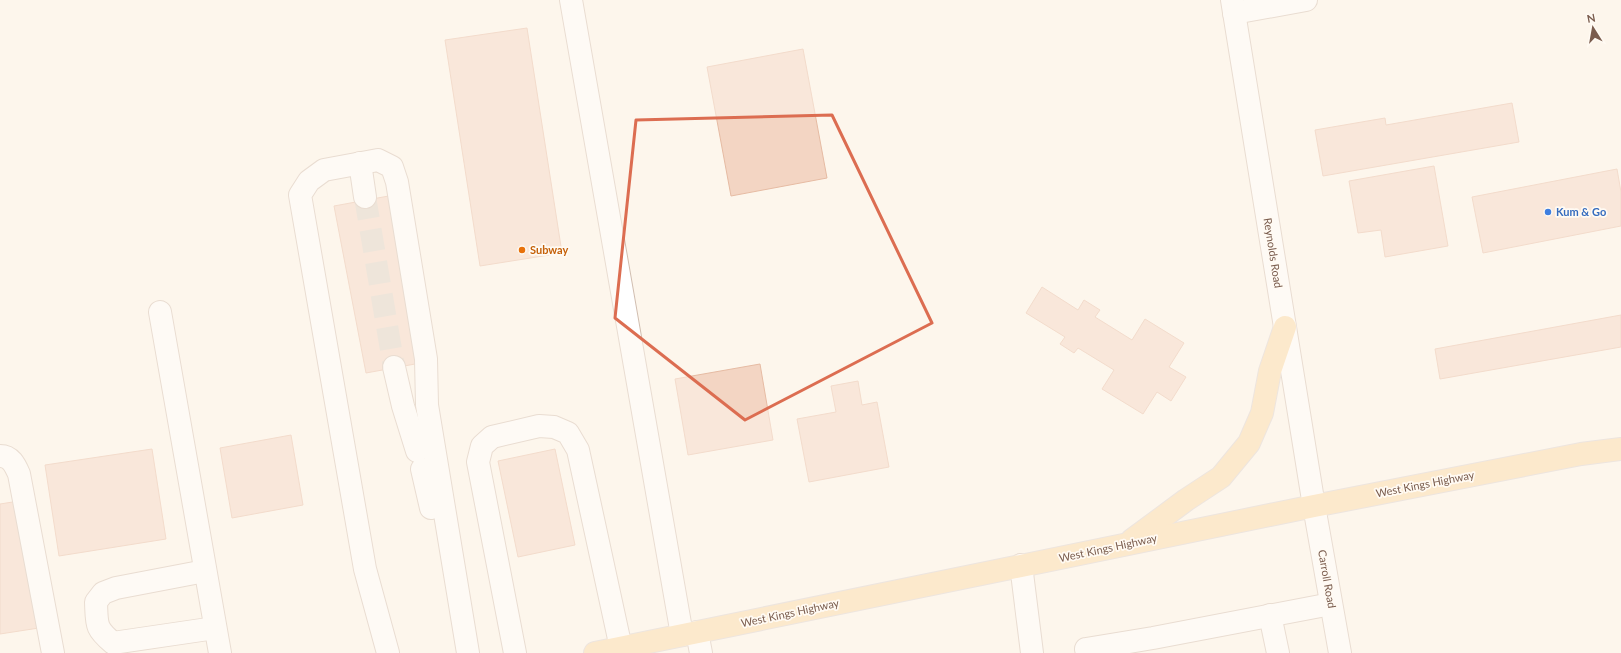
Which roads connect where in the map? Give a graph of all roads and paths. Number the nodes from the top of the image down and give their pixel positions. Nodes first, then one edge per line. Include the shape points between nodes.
1 (571, 0) edge
2 (1306, 0) edge
3 (1233, 7) edge
4 (360, 163) junction
5 (365, 198) tunnel mouth
6 (160, 312) dead end
7 (1285, 327) junction
8 (394, 367) tunnel mouth
9 (1621, 449) edge
10 (0, 456) edge
11 (1314, 506) junction
12 (446, 522) junction
13 (1128, 544) junction
14 (1021, 565) junction
15 (205, 571) junction
16 (1331, 604) junction
17 (1270, 615) junction
18 (215, 628) junction
19 (690, 634) junction
20 (621, 648) junction
21 (53, 653) edge
22 (220, 653) edge
23 (388, 653) edge
24 (468, 653) edge
25 (515, 653) edge
26 (595, 653) edge
27 (701, 653) edge
28 (1032, 653) edge
29 (1087, 653) edge
30 (1278, 653) edge
31 (1340, 653) edge

1 - 19 street
2 - 3 street
3 - 7 street, Reynolds Road
4 - 5 street
4 - 12 street via 378,160 392,167 397,182 426,359 427,404
4 - 23 street via 324,170 309,181 300,195 365,569
6 - 15 street
7 - 11 street, Reynolds Road
7 - 13 main road via 1270,371 1262,413 1249,443 1221,477
8 - 12 street via 432,512
9 - 11 main road, West Kings Highway via 1581,454
10 - 21 street via 15,463 22,485
11 - 13 main road, West Kings Highway
11 - 16 street, Carroll Road
12 - 24 street
13 - 14 main road, West Kings Highway
14 - 19 main road, West Kings Highway
14 - 28 street
15 - 18 street
15 - 18 street via 116,588 103,593 96,602 96,620 99,631 113,643
16 - 17 street
16 - 31 street, Carroll Road
17 - 29 street via 1086,649
17 - 30 street
18 - 22 street
19 - 20 main road, West Kings Highway
19 - 27 street
20 - 25 street via 578,450 568,433 554,427 539,426 492,437 482,446 478,462
20 - 26 main road, West Kings Highway

